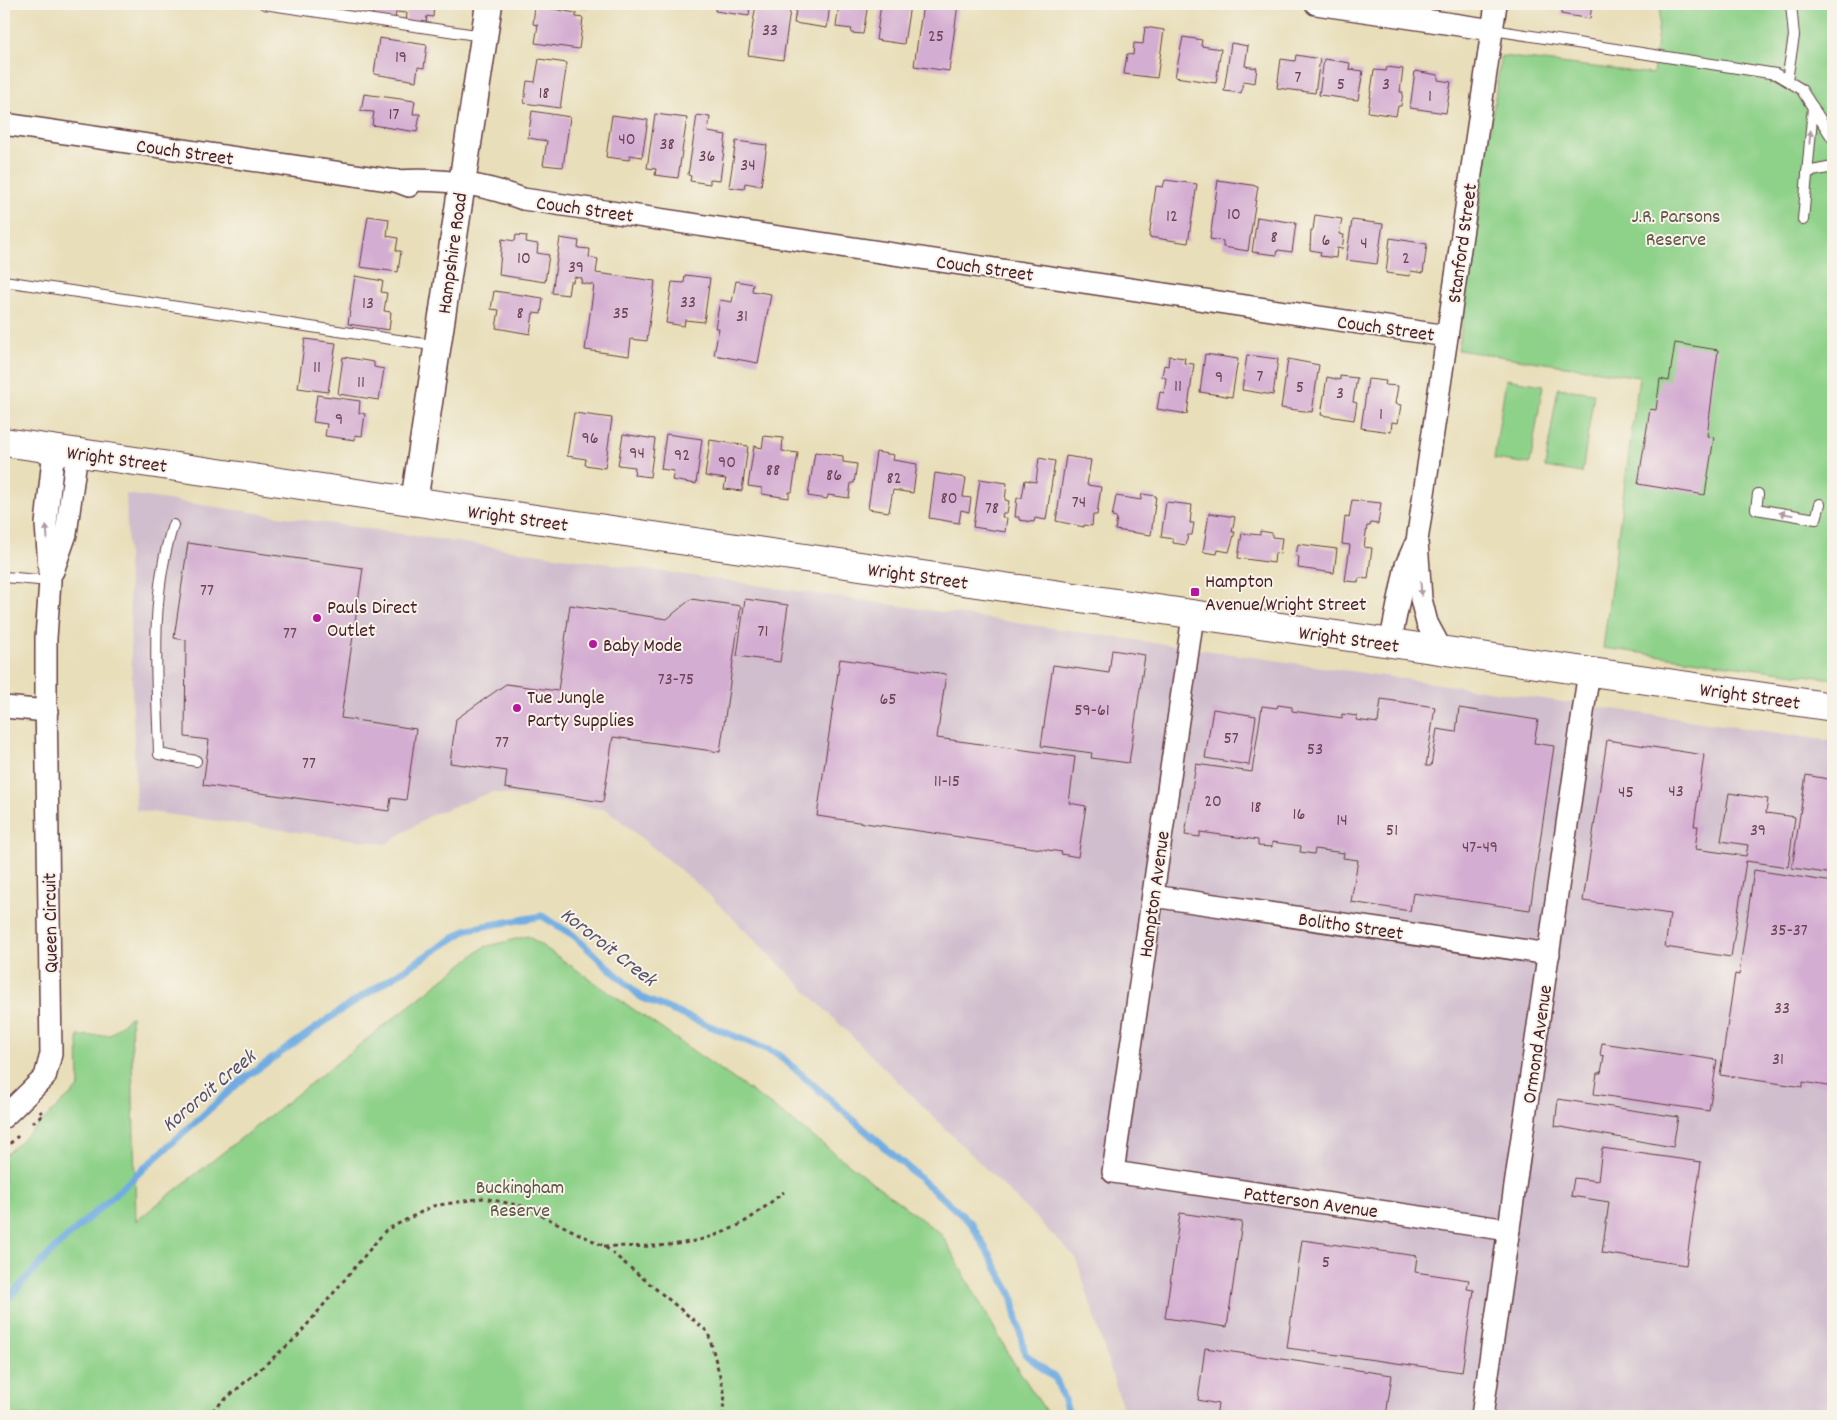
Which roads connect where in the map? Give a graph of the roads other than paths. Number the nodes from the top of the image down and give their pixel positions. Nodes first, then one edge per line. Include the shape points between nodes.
1 (264, 4) edge
2 (489, 4) edge
3 (1316, 4) edge
4 (1496, 4) edge
5 (1792, 4) edge
6 (1493, 30) junction
7 (484, 36) junction
8 (1787, 80) junction
9 (1813, 107) junction
10 (4, 124) edge
11 (1833, 139) edge
12 (1833, 167) edge
13 (1807, 172) junction
14 (460, 190) junction
15 (1803, 220) dead end
16 (4, 282) edge
17 (1448, 336) junction
18 (438, 346) junction
19 (4, 442) edge
20 (66, 451) junction
21 (1758, 494) dead end
22 (414, 502) junction
23 (1820, 504) dead end
24 (173, 525) dead end
25 (1417, 541) junction
26 (4, 577) edge
27 (50, 581) junction
28 (1193, 616) junction
29 (1390, 644) junction
30 (1442, 651) junction
31 (1589, 671) junction
32 (4, 700) edge
33 (47, 703) junction
34 (4, 707) edge
35 (1833, 707) edge
36 (196, 761) dead end
37 (1152, 896) junction
38 (1550, 954) junction
39 (4, 1117) edge
40 (1113, 1172) joint
41 (1509, 1230) junction
42 (1482, 1416) edge

1 - 7 lane
2 - 7 street, Hampshire Road
3 - 6 street
4 - 6 street, Stanford Street
5 - 8 lane via 1794,36
6 - 8 lane via 1732,65 1776,74
6 - 17 street, Stanford Street
7 - 14 street, Hampshire Road
8 - 9 lane via 1801,89
9 - 11 lane
13 -> 9 lane
10 - 14 street, Couch Street via 396,181 429,179
12 - 13 lane
13 - 15 lane
14 - 17 street, Couch Street via 492,187 523,199
14 - 18 street, Hampshire Road
16 - 18 lane
17 - 25 street, Stanford Street
18 - 22 street, Hampshire Road
19 - 20 main road, Wright Street
20 - 22 main road, Wright Street
20 - 27 street, Queen Circuit via 66,534
23 -> 21 lane via 1816,519 1756,509
22 - 28 main road, Wright Street
24 - 36 lane via 164,555 156,614 159,754
25 - 29 street, Stanford Street via 1406,565
25 -> 30 street, Stanford Street via 1427,623
26 - 27 lane
27 - 33 street, Queen Circuit via 46,638
28 - 29 main road, Wright Street
28 - 37 street, Hampton Avenue
29 - 30 main road, Wright Street
30 - 31 main road, Wright Street
31 - 35 main road, Wright Street
31 - 38 street, Ormond Avenue
32 - 33 street
33 - 34 street
33 - 39 street, Queen Circuit via 51,1054 45,1077
37 - 38 street, Bolitho Street
37 - 40 street, Hampton Avenue
38 - 41 street, Ormond Avenue
40 - 41 street, Patterson Avenue
41 - 42 street, Ormond Avenue

